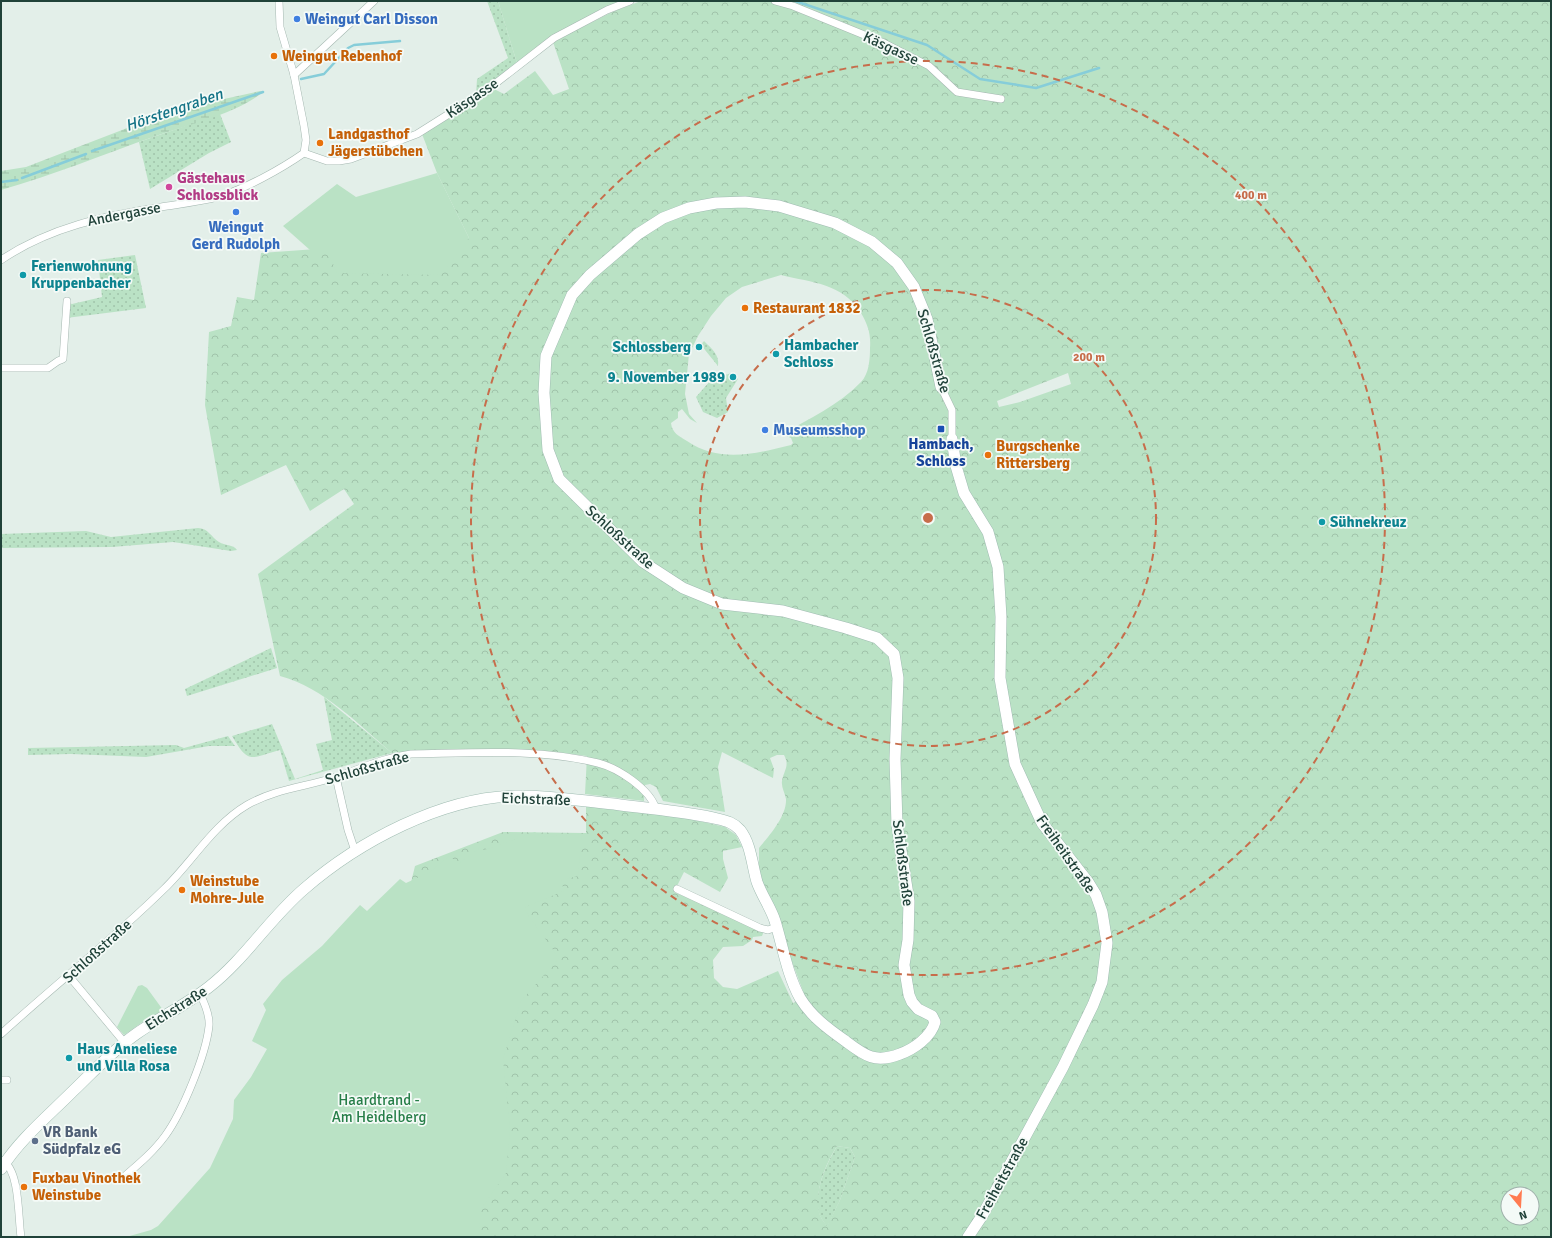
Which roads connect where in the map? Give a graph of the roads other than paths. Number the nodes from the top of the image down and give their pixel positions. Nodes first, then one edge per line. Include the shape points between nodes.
1 (279, 1) edge
2 (374, 1) edge
3 (630, 1) edge
4 (774, 1) edge
5 (294, 75) junction
6 (1001, 99) dead end
7 (304, 153) junction
8 (1, 260) edge
9 (67, 301) dead end
10 (1, 368) edge
11 (941, 387) joint
12 (952, 426) joint
13 (952, 439) joint
14 (336, 777) junction
15 (656, 809) junction
16 (355, 851) junction
17 (677, 889) dead end
18 (777, 927) junction
19 (69, 976) junction
20 (200, 994) junction
21 (1, 1034) edge
22 (124, 1042) junction
23 (2, 1164) edge
24 (126, 1176) dead end
25 (21, 1237) edge
26 (968, 1237) edge

1 - 5 street via 280,27
2 - 5 street
3 - 7 street, Käsgasse via 554,38 487,90 416,134 339,162 327,161
4 - 6 street, Käsgasse via 793,6 884,43 928,66 957,92
5 - 7 street via 306,140
7 - 8 street, Andergasse via 278,169 220,197 72,225 42,236
9 - 10 street via 63,359 48,368
11 - 12 street, Schloßstraße via 952,410
11 - 18 street, Schloßstraße via 927,318 914,287 897,264 872,242 835,223 779,206 745,202 716,203 689,208 662,218 638,234 590,275 572,295 546,356 545,422 548,450 555,472 567,489 643,562 684,588 722,604 783,611 846,628 877,638 894,654 898,678 895,759 897,825 909,901 908,940 904,965 912,1002 918,1009 932,1016 934,1027 911,1049 894,1056 876,1059 860,1052 827,1029 806,1007 798,994 780,945
12 - 13 street, Freiheitstraße
13 - 26 street, Freiheitstraße via 964,493 988,532 998,567 1001,617 1000,678 1015,764 1042,823 1096,895 1102,912 1106,943 1102,982 1093,1005 1063,1067
14 - 15 street, Schloßstraße via 365,765 411,754 536,754 599,763 637,784 648,795
14 - 16 street
14 - 19 street, Schloßstraße via 269,794 245,806 209,838 174,879
15 - 16 street, Eichstraße via 541,796 492,798 438,811
15 - 18 street, Schloßstraße via 720,819 739,828 747,844 757,882
16 - 20 street, Eichstraße via 302,891 235,964
17 - 18 street via 760,928 768,930
19 - 21 street, Schloßstraße
19 - 22 street
20 - 22 street, Eichstraße
20 - 24 street via 206,1007 208,1027 192,1080 166,1134
22 - 23 street, Eichstraße
23 - 25 street via 9,1165 14,1179

